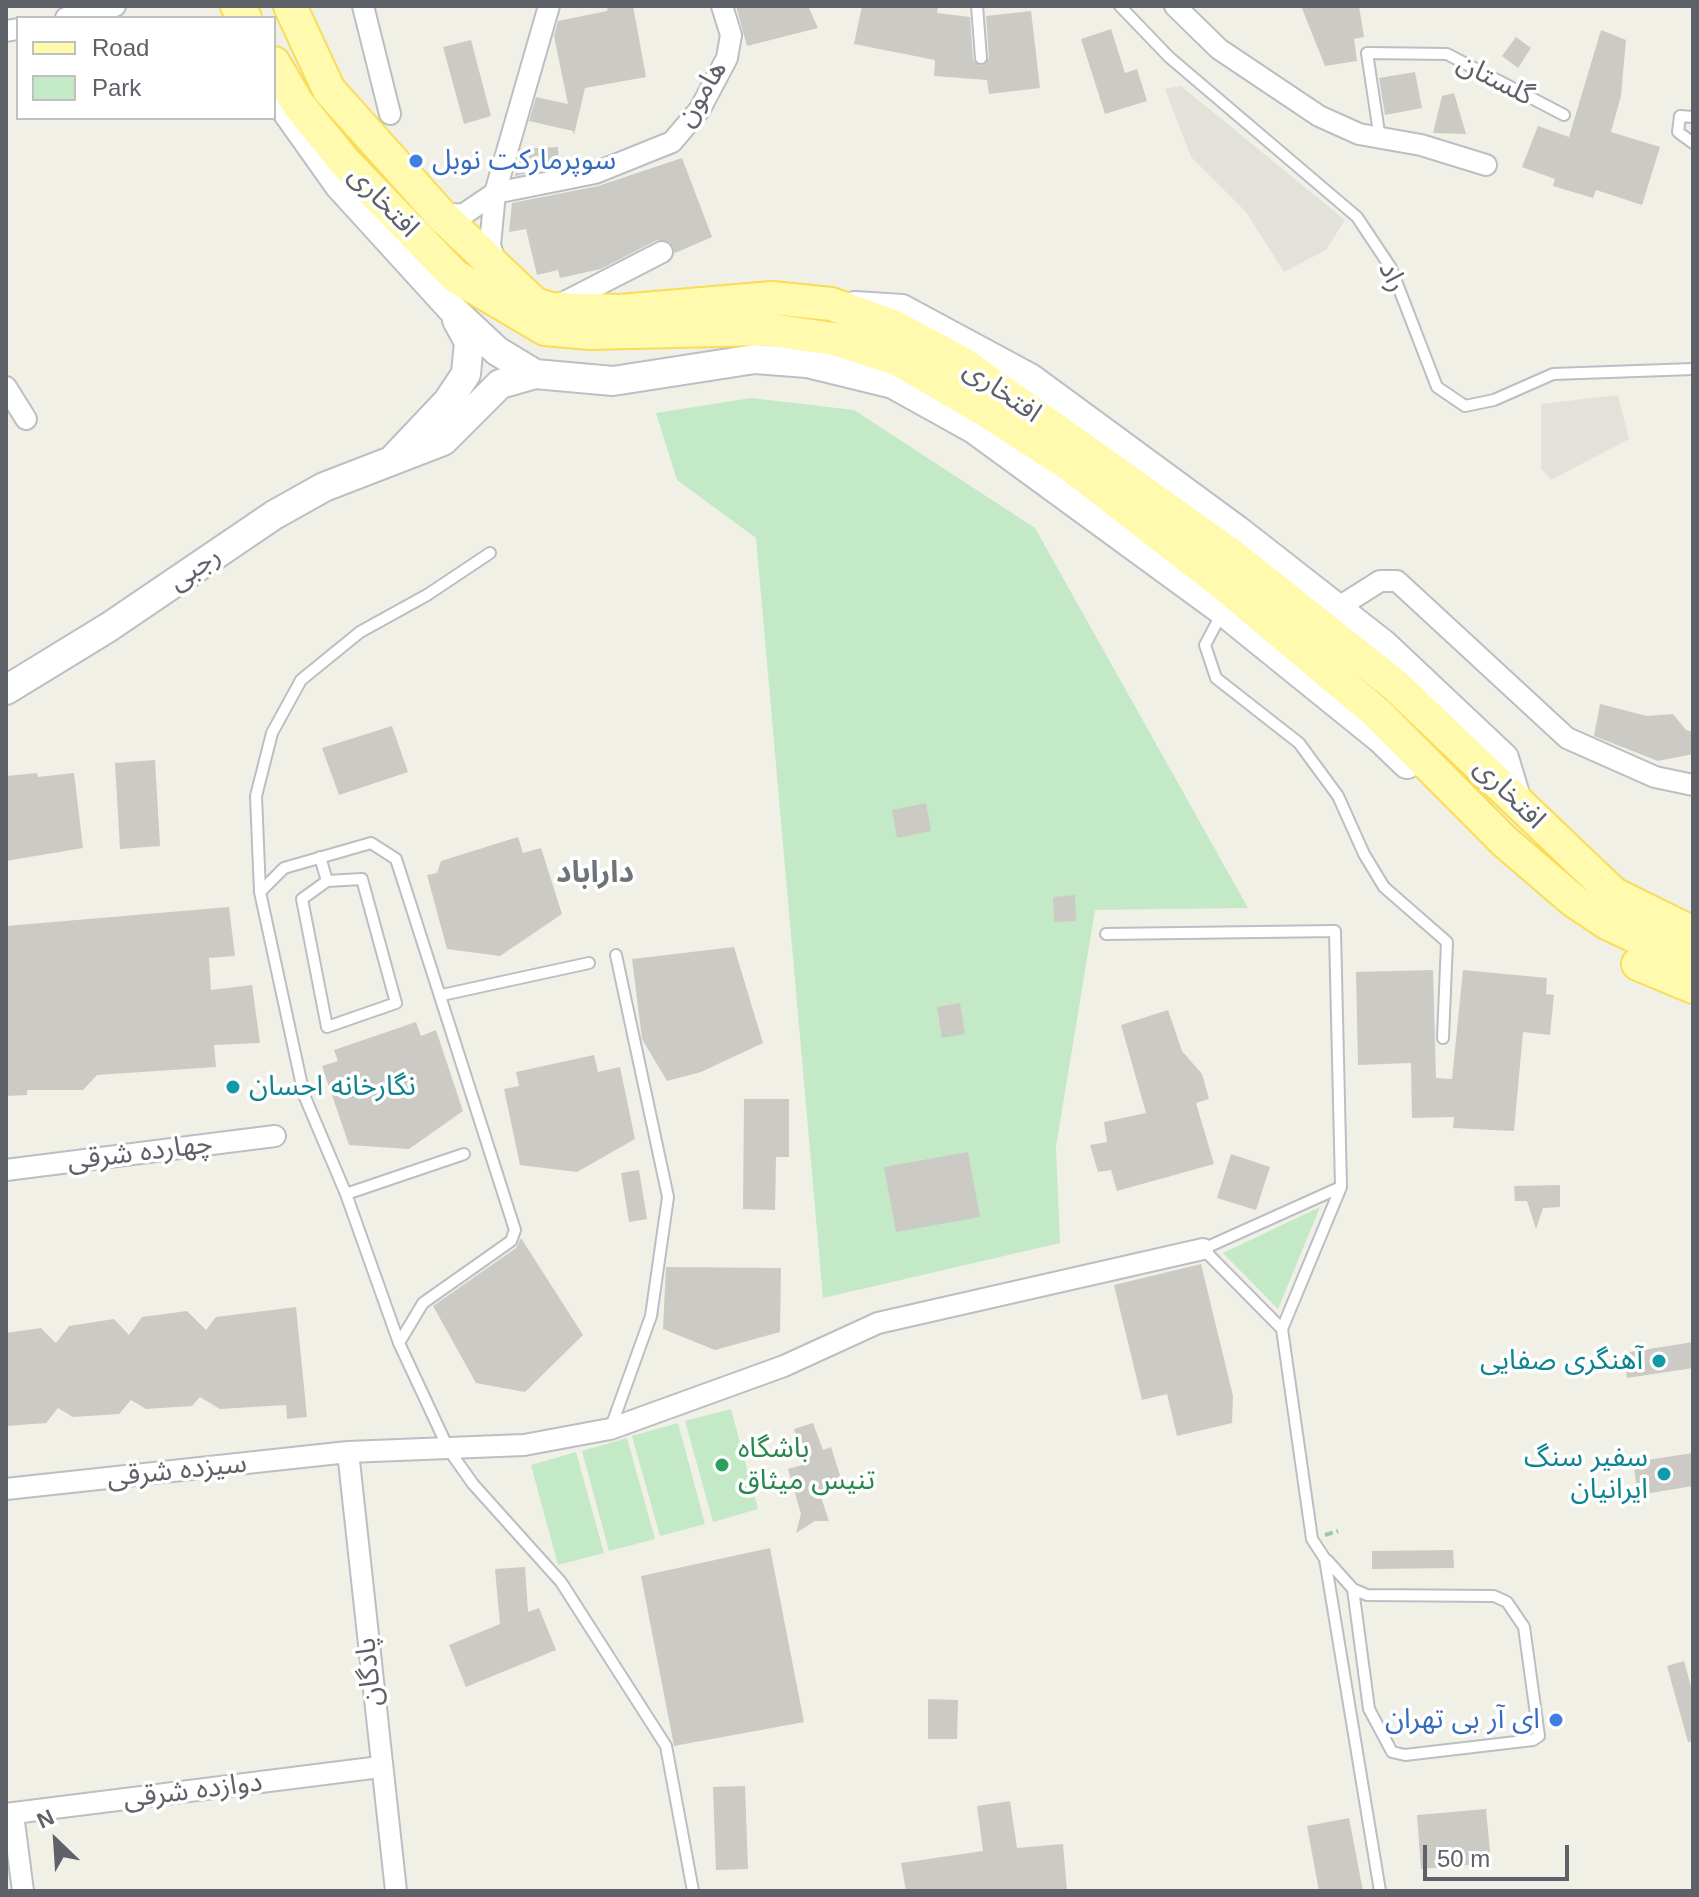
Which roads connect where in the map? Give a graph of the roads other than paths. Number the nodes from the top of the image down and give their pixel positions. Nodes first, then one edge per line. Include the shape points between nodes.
1 (115, 6) edge
2 (290, 6) edge
3 (363, 6) edge
4 (549, 6) edge
5 (722, 6) edge
6 (977, 6) edge
7 (1120, 6) edge
8 (1175, 6) edge
9 (74, 16) edge
10 (981, 58) dead end
11 (276, 66) edge
12 (276, 96) edge
13 (390, 114) dead end
14 (1564, 115) dead end
15 (1693, 117) edge
16 (1380, 139) junction
17 (1693, 143) edge
18 (1486, 165) dead end
19 (495, 193) junction
20 (441, 215) junction
21 (662, 252) dead end
22 (499, 272) junction
23 (831, 304) junction
24 (451, 308) junction
25 (551, 309) junction
26 (1693, 369) edge
27 (535, 374) junction
28 (6, 387) edge
29 (26, 419) dead end
30 (391, 461) junction
31 (490, 553) dead end
32 (1339, 607) junction
33 (1223, 611) junction
34 (6, 690) edge
35 (1458, 743) junction
36 (1434, 767) junction
37 (1693, 785) edge
38 (1517, 801) junction
39 (1504, 841) junction
40 (320, 857) junction
41 (327, 881) junction
42 (260, 892) junction
43 (1106, 934) dead end
44 (616, 955) dead end
45 (1687, 960) edge
46 (589, 963) dead end
47 (442, 995) junction
48 (1443, 1038) dead end
49 (275, 1136) dead end
50 (464, 1154) dead end
51 (6, 1170) edge
52 (1341, 1187) junction
53 (346, 1194) junction
54 (1203, 1249) junction
55 (1282, 1329) junction
56 (399, 1343) junction
57 (610, 1429) junction
58 (449, 1450) junction
59 (348, 1452) junction
60 (6, 1489) edge
61 (1325, 1559) junction
62 (1353, 1589) junction
63 (380, 1767) junction
64 (10, 1814) edge
65 (23, 1891) edge
66 (396, 1891) edge
67 (693, 1891) edge
68 (1380, 1891) edge

1 - 9 street
2 - 20 main road, افتخاری via 329,90
3 - 13 street
4 - 19 street
5 - 19 street, هامون via 731,35 727,58 700,109 672,142 595,173
6 - 10 lane
7 - 26 lane, راد via 1169,57 1357,217 1391,268 1437,387 1465,406 1494,400 1553,374
8 - 16 street via 1219,49 1287,97 1319,116
11 - 36 main road, افتخاری via 298,104 344,161 455,276 545,329 763,329 834,339 897,359 1070,465 1151,526 1378,714
12 - 24 main road via 339,185
14 - 16 lane, گلستان via 1447,54 1367,53
15 - 17 lane via 1680,116 1678,132
16 - 18 street
19 - 20 street via 464,214
19 - 22 street via 490,245
20 - 22 main road, افتخاری
21 - 25 street
22 - 25 main road, افتخاری via 535,304
23 - 25 main road, افتخاری via 772,298 620,311
23 - 32 main road via 902,309 1030,378
23 - 35 main road, افتخاری via 893,326 962,363 1230,554 1395,685
24 - 27 main road via 497,351
24 - 30 main road, رجبی via 469,342 466,374
27 - 30 main road, رجبی via 500,384 443,441
27 - 33 main road via 613,381 755,359 807,363 893,384 974,429
28 - 29 street
30 - 34 main road, رجبی via 324,487 274,515
31 - 42 lane via 360,632 301,680 272,733 256,796
32 - 37 street via 1380,581 1397,581 1567,738 1655,777
32 - 38 main road via 1504,758
33 - 39 main road via 1380,738 1443,800
33 - 48 lane via 1205,645 1216,678 1299,743 1338,796 1384,887 1447,942
35 - 36 main road via 1458,756
35 - 38 main road, افتخاری
36 - 39 main road, افتخاری
38 - 45 main road, افتخاری
39 - 45 main road, افتخاری via 1540,874 1576,921 1622,957
40 - 41 lane
40 - 42 lane via 284,868
40 - 47 lane via 371,843 396,859
41 - 41 lane via 362,879 396,1003 327,1027 302,899
42 - 53 lane via 304,1095
43 - 52 lane via 1335,931
44 - 57 lane via 668,1197 651,1316
46 - 47 lane
47 - 56 lane via 514,1236 423,1303
49 - 51 street, چهارده شرقی
50 - 53 lane
52 - 54 lane
52 - 55 lane
53 - 56 lane
54 - 55 lane
54 - 57 street, سیزده شرقی via 878,1323 784,1366
55 - 61 lane via 1312,1539
56 - 58 lane
57 - 58 street, سیزده شرقی via 524,1445
58 - 59 street, سیزده شرقی
58 - 67 lane via 561,1582 666,1746
59 - 60 street, سیزده شرقی
59 - 63 street, پادگان
61 - 62 lane
61 - 68 lane
62 - 62 lane via 1367,1595 1494,1596 1507,1602 1524,1627 1539,1736 1433,1752 1392,1752 1369,1709
63 - 64 street, دوازده شرقی
63 - 66 street, پادگان
64 - 65 street

